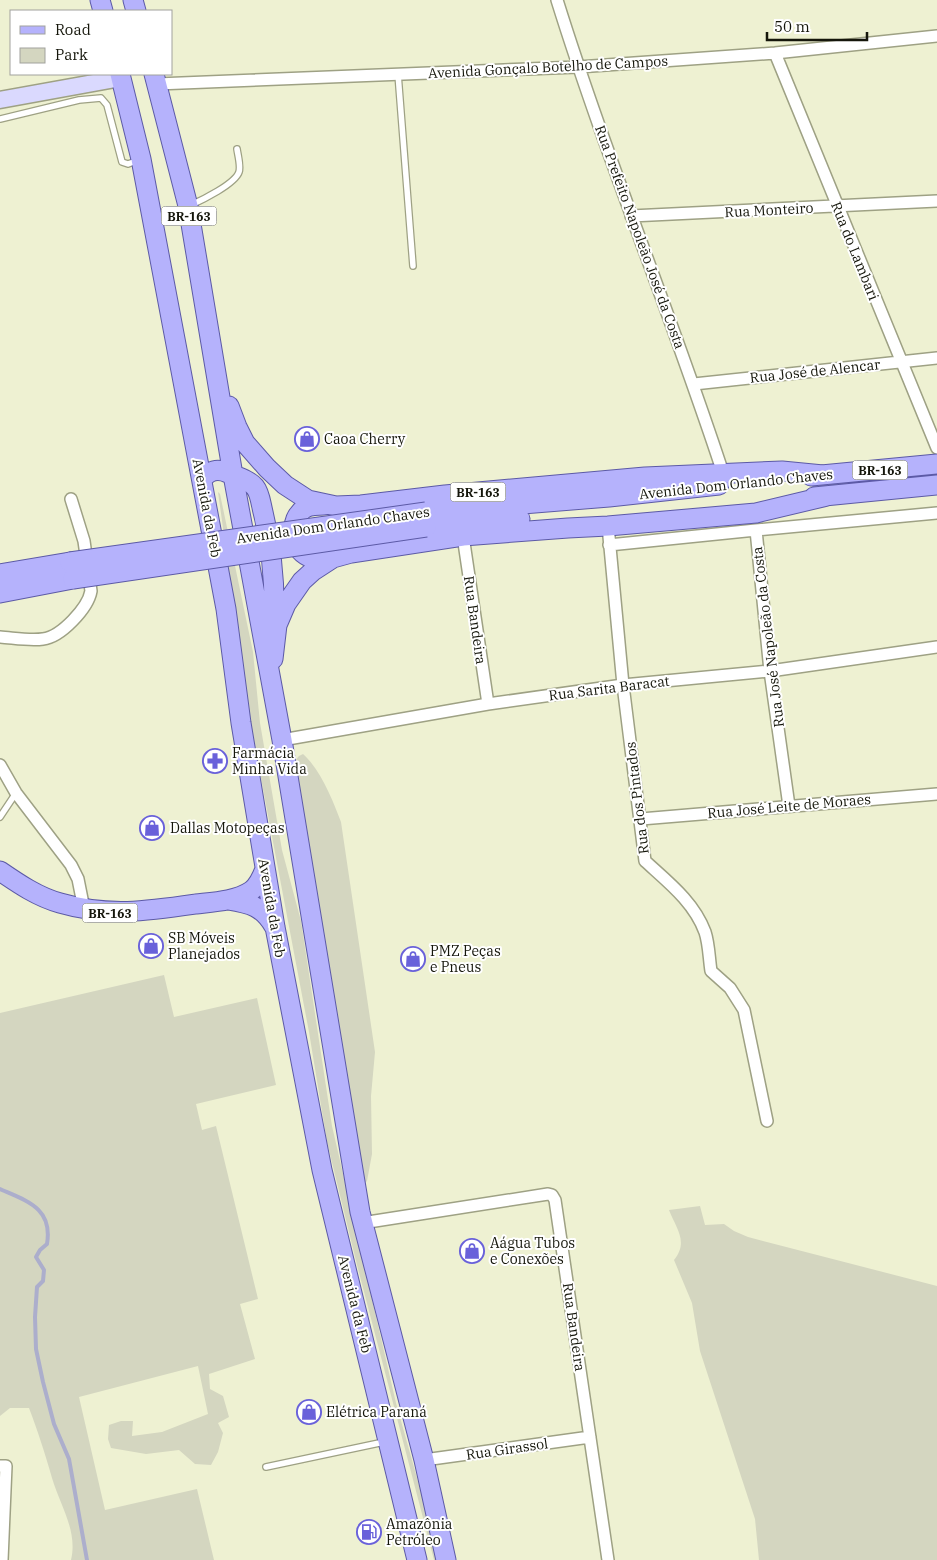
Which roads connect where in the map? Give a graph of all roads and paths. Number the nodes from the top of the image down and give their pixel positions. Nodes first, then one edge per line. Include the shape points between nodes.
1 (557, 0) edge
2 (937, 36) edge
3 (775, 53) junction
4 (578, 67) junction
5 (398, 74) junction
6 (120, 76) edge
7 (156, 79) edge
8 (0, 100) edge
9 (0, 119) edge
10 (237, 149) dead end
11 (141, 159) junction
12 (937, 201) edge
13 (188, 206) junction
14 (837, 207) junction
15 (631, 216) junction
16 (413, 266) dead end
17 (937, 358) edge
18 (213, 360) junction
19 (901, 361) junction
20 (694, 384) junction
21 (937, 448) edge
22 (937, 464) edge
23 (723, 473) junction
24 (232, 475) junction
25 (823, 475) junction
26 (202, 480) junction
27 (937, 485) edge
28 (826, 496) junction
29 (71, 499) dead end
30 (336, 506) junction
31 (937, 513) edge
32 (426, 520) junction
33 (608, 526) junction
34 (756, 530) junction
35 (463, 536) junction
36 (609, 545) junction
37 (333, 558) junction
38 (72, 570) junction
39 (0, 574) edge
40 (0, 593) edge
41 (0, 637) edge
42 (274, 643) junction
43 (937, 647) edge
44 (770, 671) junction
45 (272, 680) junction
46 (623, 685) junction
47 (488, 704) junction
48 (282, 740) junction
49 (0, 765) edge
50 (16, 793) junction
51 (937, 794) edge
52 (789, 806) junction
53 (0, 817) edge
54 (640, 819) junction
55 (265, 869) junction
56 (0, 871) edge
57 (228, 900) junction
58 (84, 909) junction
59 (275, 927) junction
60 (767, 1121) dead end
61 (362, 1223) junction
62 (590, 1437) junction
63 (389, 1441) junction
64 (424, 1460) junction
65 (3, 1466) edge
66 (266, 1467) dead end
67 (2, 1560) edge
68 (417, 1560) edge
69 (446, 1560) edge
70 (608, 1560) edge

1 - 4 street, Rua Prefeito Napoleão José da Costa
2 - 3 street, Avenida Gonçalo Botelho de Campos
3 - 4 street, Avenida Gonçalo Botelho de Campos
3 - 14 street, Rua do Lambari
4 - 5 street, Avenida Gonçalo Botelho de Campos
4 - 15 street, Rua Prefeito Napoleão José da Costa
5 - 7 street, Avenida Gonçalo Botelho de Campos
5 - 16 lane
6 - 8 street
6 - 11 main road, Avenida da Feb / BR-163
7 - 13 main road, Avenida da Feb / BR-163
9 - 11 lane via 79,100 101,98 107,105 122,162 128,164
10 - 13 lane via 239,171 235,179 214,194
11 - 26 main road, Avenida da Feb / BR-163
12 - 14 street, Rua Monteiro
13 - 18 main road, Avenida da Feb / BR-163
14 - 15 street, Rua Monteiro
14 - 19 street, Rua do Lambari
15 - 20 street, Rua Prefeito Napoleão José da Costa
17 - 19 street, Rua José de Alencar
18 - 24 main road, Avenida da Feb
18 - 30 main road, BR-163 via 237,427 254,455 308,500
19 - 20 street, Rua José de Alencar
19 - 21 street, Rua do Lambari
20 - 23 street, Rua Prefeito Napoleão José da Costa
22 - 25 main road, Avenida Dom Orlando Chaves / BR-163
23 - 25 main road, BR-163 via 782,471
23 - 30 main road, BR-163 via 592,481
24 - 26 main road via 217,470 206,474
24 - 42 main road via 251,483 261,502 274,582
24 - 45 main road, Avenida da Feb
25 - 32 main road, Avenida Dom Orlando Chaves / BR-163
26 - 55 main road, Avenida da Feb / BR-163 via 226,610
27 - 28 main road, Avenida Dom Orlando Chaves / BR-163
28 - 32 main road, Avenida Dom Orlando Chaves / BR-163 via 631,513 459,523
28 - 33 main road via 756,513
29 - 41 street via 84,541 90,598 79,614 57,634 42,639
30 - 37 main road via 306,508 298,515 293,530 299,550 309,557
31 - 34 street, Rua José Napoleão da Costa
32 - 38 main road, BR-163, bridge
33 - 35 main road
33 - 36 street, Rua dos Pintados
34 - 36 street
34 - 44 street, Rua José Napoleão da Costa
35 - 37 main road
35 - 47 street, Rua Bandeira
36 - 46 street, Rua dos Pintados
37 - 42 main road via 313,571 294,592 277,625
38 - 39 main road, BR-163
38 - 40 main road, BR-163
42 - 45 main road
43 - 44 street, Rua Sarita Baracat
44 - 46 street, Rua Sarita Baracat
44 - 52 street, Rua José Napoleão da Costa
45 - 48 main road, Avenida da Feb
46 - 47 street, Rua Sarita Baracat
46 - 54 street, Rua dos Pintados
47 - 48 street, Rua Sarita Baracat
48 - 61 main road, Avenida da Feb
49 - 50 street
50 - 53 lane
50 - 58 street via 71,865 78,879
51 - 52 street, Rua José Leite de Moraes
52 - 54 street, Rua José Leite de Moraes
54 - 60 street, Rua dos Pintados via 645,861 695,910 706,934 711,971 730,988 744,1010
55 - 57 main road, BR-163 via 252,891
55 - 59 main road, Avenida da Feb
56 - 58 main road, BR-163 via 47,899
57 - 58 main road, BR-163 via 138,912
57 - 59 main road via 260,909
59 - 63 main road, Avenida da Feb via 322,1170
61 - 62 street, Rua Bandeira via 548,1194 552,1196
61 - 64 main road, Avenida da Feb
62 - 64 street, Rua Girassol
62 - 70 street, Rua Bandeira
63 - 66 lane
63 - 68 main road, Avenida da Feb
64 - 69 main road, Avenida da Feb
65 - 67 street

